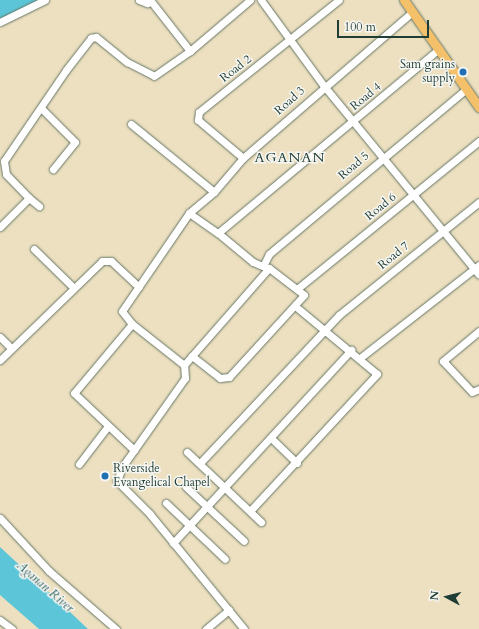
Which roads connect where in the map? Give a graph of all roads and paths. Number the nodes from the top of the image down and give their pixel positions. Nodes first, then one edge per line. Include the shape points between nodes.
1 (45, 0) edge
2 (139, 0) edge
3 (150, 0) edge
4 (250, 0) edge
5 (261, 0) edge
6 (339, 0) edge
7 (404, 0) edge
8 (412, 12) junction
9 (0, 22) edge
10 (291, 40) junction
11 (439, 49) junction
12 (190, 51) junction
13 (324, 86) junction
14 (466, 89) junction
15 (479, 107) edge
16 (41, 108) junction
17 (354, 122) junction
18 (131, 124) dead end
19 (479, 141) edge
20 (243, 158) junction
21 (382, 158) junction
22 (53, 169) dead end
23 (214, 192) junction
24 (414, 195) junction
25 (29, 198) junction
26 (479, 202) edge
27 (40, 206) dead end
28 (189, 214) junction
29 (0, 227) edge
30 (442, 230) junction
31 (218, 233) junction
32 (34, 249) dead end
33 (266, 267) junction
34 (476, 267) edge
35 (479, 275) edge
36 (73, 287) junction
37 (139, 287) junction
38 (297, 289) junction
39 (295, 306) junction
40 (132, 324) junction
41 (326, 329) junction
42 (479, 331) edge
43 (0, 337) edge
44 (11, 348) junction
45 (351, 350) junction
46 (192, 356) junction
47 (360, 358) junction
48 (0, 360) edge
49 (184, 365) junction
50 (479, 389) edge
51 (108, 426) junction
52 (270, 438) junction
53 (134, 450) junction
54 (187, 452) dead end
55 (200, 463) junction
56 (297, 463) junction
57 (79, 464) dead end
58 (186, 487) dead end
59 (225, 487) junction
60 (166, 503) dead end
61 (208, 506) junction
62 (250, 511) junction
63 (0, 518) edge
64 (261, 522) dead end
65 (190, 524) junction
66 (244, 541) dead end
67 (173, 543) junction
68 (225, 559) dead end
69 (229, 610) junction
70 (0, 620) edge
71 (12, 629) edge
72 (116, 629) edge
73 (206, 629) edge
74 (244, 629) edge

1 - 9 street
2 - 3 street via 147,3
3 - 12 street
4 - 12 street
5 - 10 street
6 - 10 street, Road 2
7 - 8 main road
8 - 11 main road
8 - 13 street, Road 3
10 - 13 street
10 - 20 street, Road 2 via 197,116
11 - 14 main road
11 - 17 street, Road 4
12 - 16 street via 154,76 127,62 96,37 91,38
13 - 17 street
13 - 20 street, Road 3
14 - 15 main road
14 - 21 street, Road 5
16 - 22 street via 76,142
16 - 25 street via 4,161 4,167
17 - 21 street
17 - 31 street, Road 4
18 - 23 street
19 - 24 street, Road 6
20 - 23 street, Road 3
21 - 24 street
21 - 33 street, Road 5 via 269,254
23 - 28 street, Road 3
24 - 30 street
24 - 38 street, Road 6
25 - 27 street
25 - 29 street
26 - 30 street, Road 7
28 - 31 street
28 - 37 street, Road 3
30 - 34 street
30 - 41 street, Road 7 via 339,315
31 - 33 street via 253,262
32 - 36 street
33 - 38 street
33 - 46 street, Road 5
34 - 35 street
34 - 47 street
36 - 37 street via 97,264 107,260
36 - 44 street
37 - 40 street, Road 3 via 122,311
38 - 39 street via 304,295
39 - 41 street
39 - 46 street via 229,377 220,378
40 - 49 street
40 - 51 street via 74,393
41 - 45 street
41 - 55 street, Road 7
42 - 50 street via 443,361 472,392
43 - 44 street
44 - 48 street
45 - 47 street
45 - 52 street
46 - 49 street, Road 5
47 - 56 street via 377,374
49 - 53 street via 182,385
51 - 53 street
51 - 57 street
52 - 56 street
52 - 59 street
53 - 67 street via 122,467 117,481
54 - 55 street
55 - 59 street
56 - 62 street
58 - 61 street
59 - 61 street
59 - 62 street
60 - 65 street
61 - 65 street
61 - 66 street
62 - 64 street
63 - 72 street via 48,571
65 - 67 street
65 - 68 street
67 - 69 street
69 - 73 street
69 - 74 street
70 - 71 street

